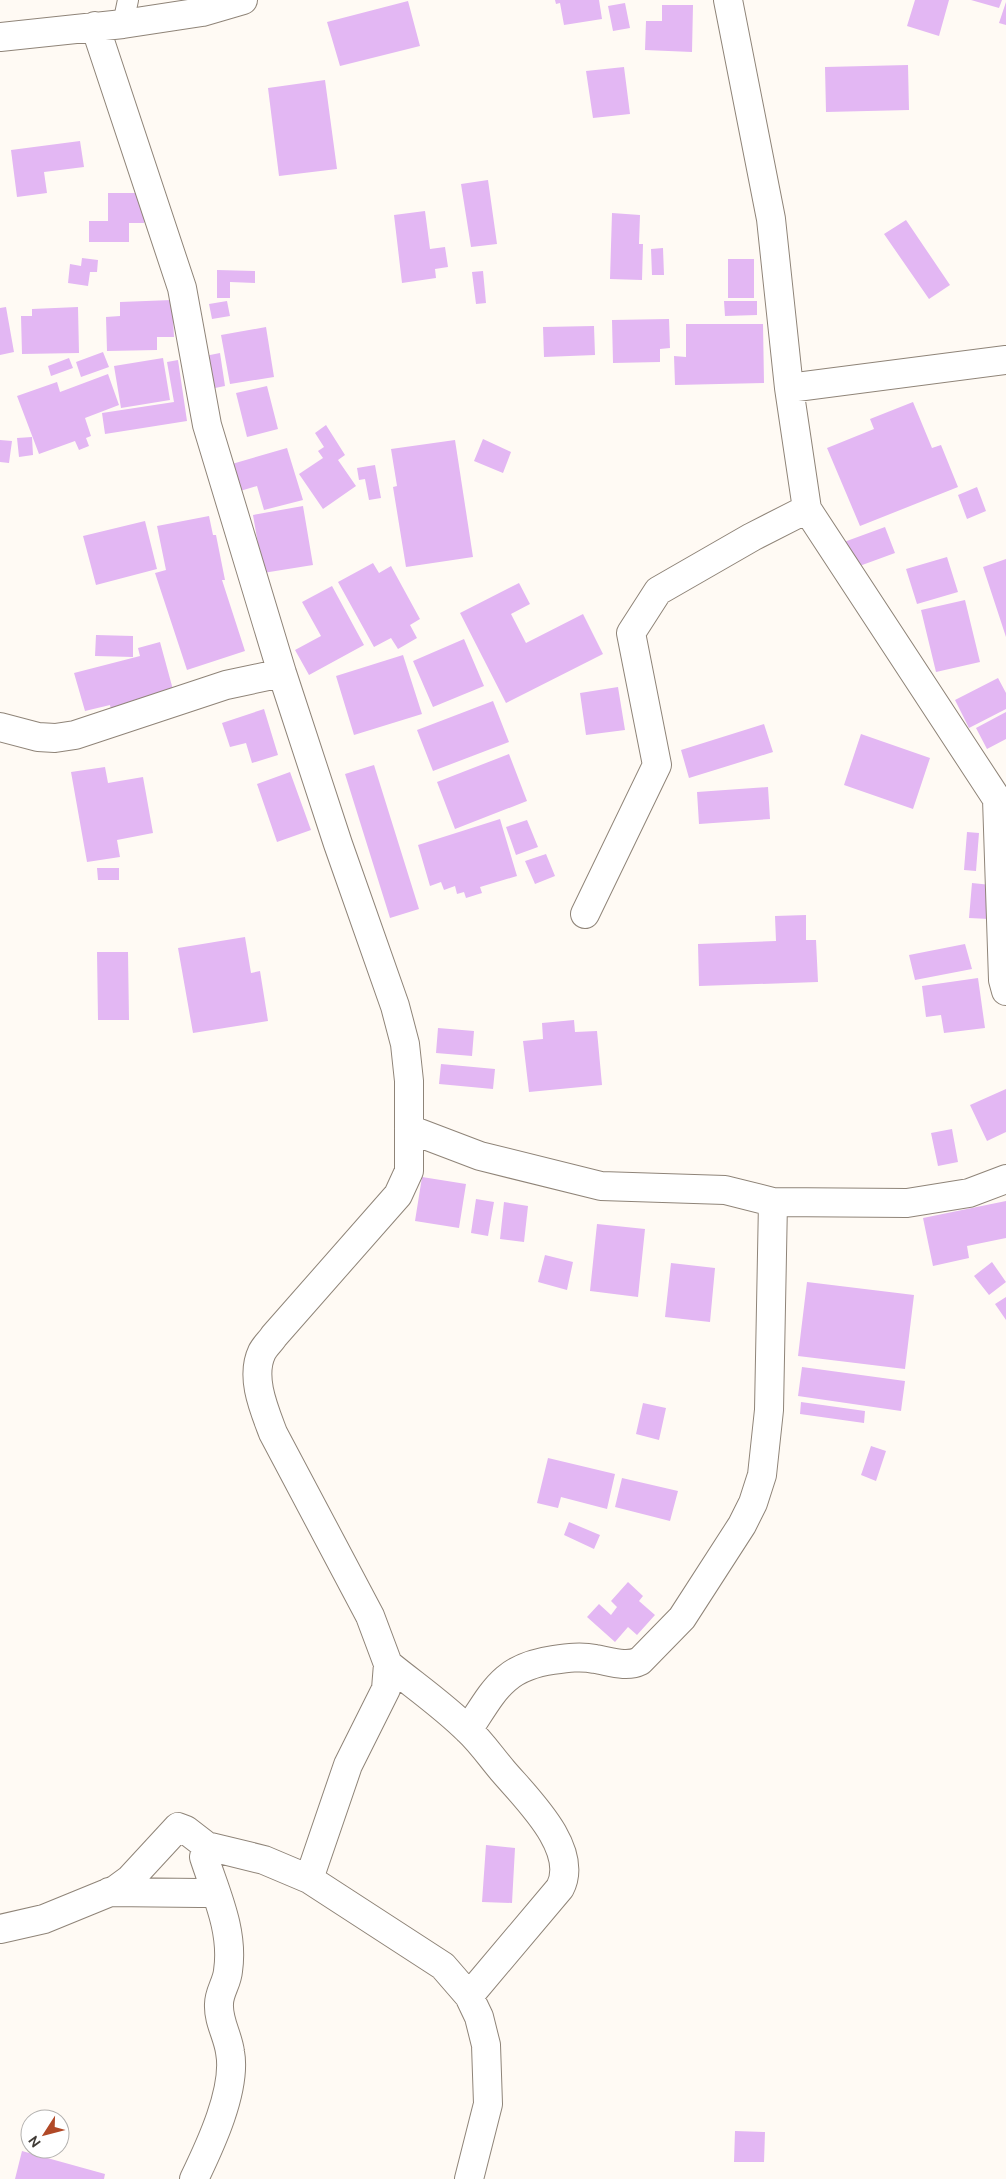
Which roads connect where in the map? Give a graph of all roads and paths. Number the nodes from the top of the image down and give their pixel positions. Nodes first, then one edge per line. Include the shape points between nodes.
1 (243, 0) edge
2 (728, 0) edge
3 (126, 12) edge
4 (95, 26) junction
5 (0, 37) edge
6 (1006, 360) edge
7 (789, 388) junction
8 (807, 510) junction
9 (282, 673) junction
10 (0, 727) edge
11 (585, 914) dead end
12 (1006, 991) edge
13 (409, 1130) junction
14 (1006, 1179) edge
15 (773, 1202) junction
16 (388, 1664) junction
17 (468, 1730) junction
18 (208, 1847) junction
19 (309, 1879) junction
20 (109, 1892) junction
21 (215, 1892) junction
22 (0, 1928) edge
23 (469, 1996) junction
24 (194, 2179) edge
25 (469, 2179) edge

1 - 3 street via 202,12
2 - 7 street via 772,219
3 - 4 street
4 - 5 street
4 - 9 street via 182,288 207,425
6 - 7 street
7 - 8 street
8 - 11 street via 658,590 631,633 657,765
8 - 12 street via 997,799
9 - 10 street via 226,685 75,735 38,737
9 - 13 street via 395,1006 405,1044
13 - 15 street via 480,1156 601,1186 725,1190
13 - 16 street via 409,1171 398,1195 274,1336 263,1351 258,1372 262,1403 273,1433 370,1616
14 - 15 street via 969,1193 907,1204
15 - 17 street via 769,1410 762,1475 742,1525 682,1618 640,1661 633,1665 573,1658 522,1667 495,1690
16 - 17 street
16 - 19 street via 386,1690 348,1764
17 - 23 street via 542,1816 560,1849 565,1873 554,1896
18 - 19 street via 264,1860
18 - 20 street via 178,1827 130,1879
18 - 21 street via 204,1857
19 - 23 street via 443,1966
20 - 21 street
20 - 22 street via 44,1919
21 - 24 street via 229,1943 228,1973 219,2012 231,2053 232,2070 212,2143
23 - 25 street via 480,2017 486,2045 488,2104

